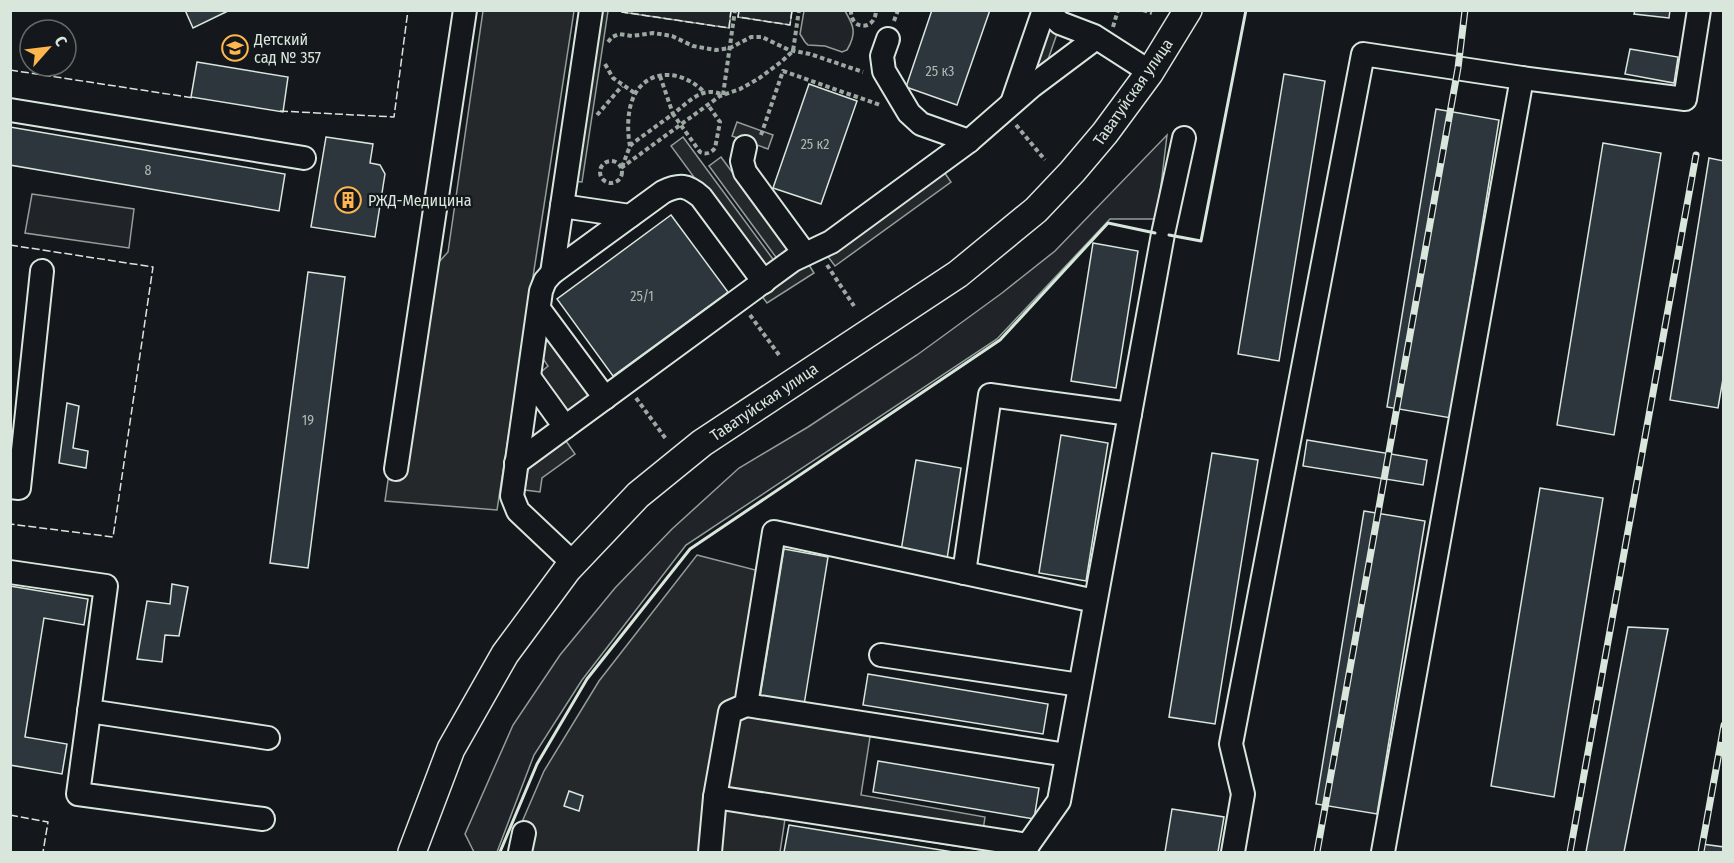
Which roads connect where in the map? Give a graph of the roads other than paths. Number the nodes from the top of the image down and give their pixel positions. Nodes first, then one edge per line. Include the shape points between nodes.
1 (465, 10) edge
2 (591, 10) edge
3 (1045, 10) edge
4 (1188, 10) edge
5 (1699, 10) edge
6 (1096, 38) junction
7 (888, 39) dead end
8 (1150, 72) junction
9 (1522, 78) junction
10 (1008, 107) junction
11 (10, 110) edge
12 (1184, 138) dead end
13 (969, 141) junction
14 (745, 147) road end
15 (304, 158) dead end
16 (562, 206) junction
17 (630, 216) junction
18 (811, 252) junction
19 (42, 271) dead end
20 (552, 273) junction
21 (764, 282) junction
22 (539, 309) junction
23 (529, 377) junction
24 (605, 398) junction
25 (1130, 414) junction
26 (566, 427) junction
27 (516, 463) junction
28 (396, 469) dead end
29 (10, 488) edge
30 (573, 563) junction
31 (10, 572) edge
32 (964, 573) junction
33 (1095, 601) junction
34 (881, 655) dead end
35 (1080, 685) junction
36 (746, 705) junction
37 (89, 711) junction
38 (268, 738) dead end
39 (1067, 755) junction
40 (715, 796) junction
41 (263, 819) dead end
42 (1026, 849) edge
43 (412, 852) edge
44 (710, 852) edge
45 (1233, 852) edge
46 (1383, 852) edge

1 - 28 lane
2 - 16 lane
3 - 6 lane via 1064,26
3 - 10 lane
4 - 8 main road, Таватуйская улица
5 - 9 lane via 1685,99
6 - 8 lane
6 - 10 lane
7 - 13 lane via 882,56 884,71 912,116 921,124
8 - 30 main road, Таватуйская улица via 1105,133 1036,210 958,274 702,443 638,495
9 - 45 lane via 1363,54 1231,744 1243,794
9 - 46 lane
10 - 13 lane
11 - 15 lane
12 - 25 lane
13 - 18 lane via 831,242
14 - 18 lane via 745,172
16 - 17 lane
16 - 20 lane
17 - 20 lane
17 - 21 lane via 674,187 692,189
18 - 21 lane
19 - 29 lane via 19,488
20 - 22 lane via 543,286
21 - 24 lane
22 - 23 lane
22 - 24 lane
23 - 26 lane
23 - 27 lane
24 - 26 lane
25 - 32 lane via 990,394
25 - 33 lane
26 - 27 lane
27 - 30 lane via 512,490 515,506
30 - 43 main road, Таватуйская улица via 505,654 451,749
31 - 37 lane via 106,586
32 - 33 lane
32 - 36 lane via 774,532
33 - 35 lane
34 - 35 lane
35 - 39 lane
36 - 39 lane
36 - 40 lane via 730,712
37 - 38 lane
37 - 41 lane via 78,794
39 - 42 lane via 1059,801
40 - 42 lane
40 - 44 lane

